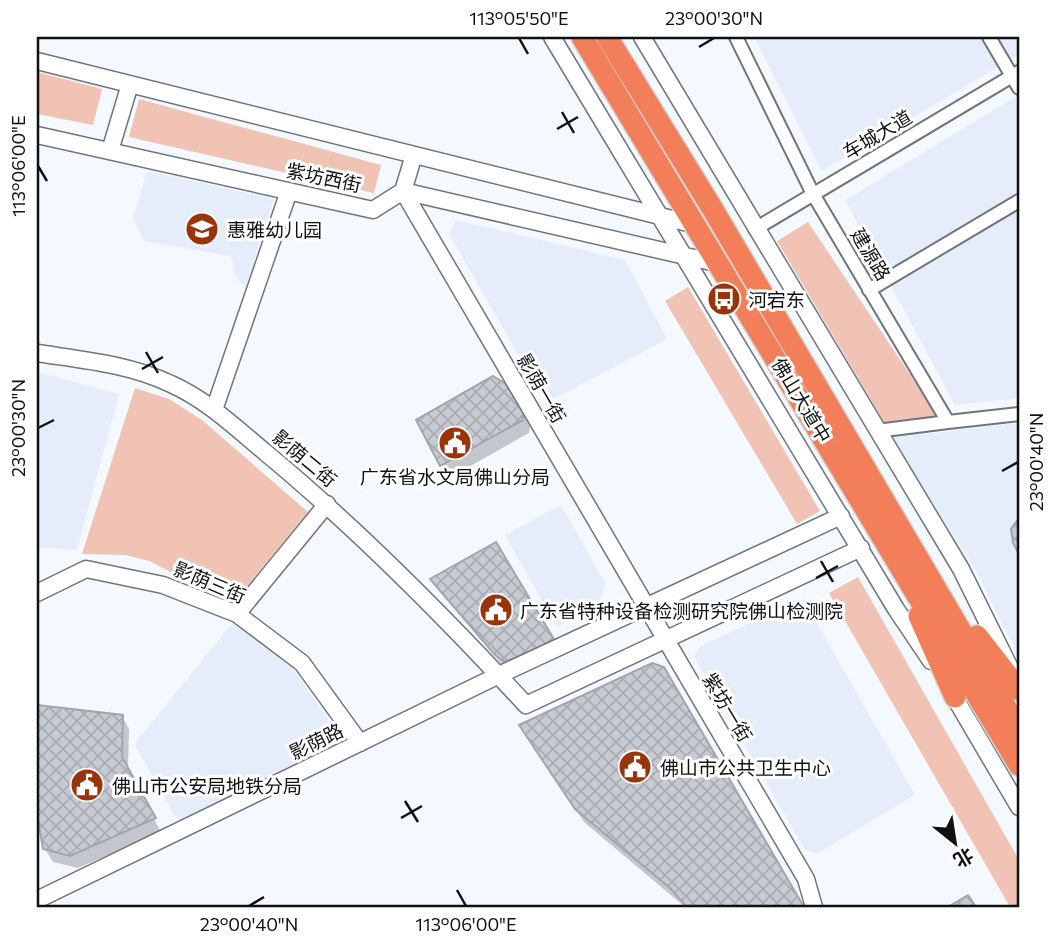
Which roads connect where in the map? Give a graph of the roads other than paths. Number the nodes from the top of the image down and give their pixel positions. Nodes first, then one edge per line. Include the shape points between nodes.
1 (552, 37) edge
2 (582, 37) edge
3 (607, 37) edge
4 (642, 37) edge
5 (736, 37) edge
6 (989, 37) edge
7 (37, 61) edge
8 (1016, 75) edge
9 (130, 84) junction
10 (1019, 89) edge
11 (37, 135) edge
12 (110, 151) junction
13 (414, 155) junction
14 (289, 191) junction
15 (402, 191) junction
16 (813, 194) junction
17 (1019, 201) edge
18 (662, 216) junction
19 (696, 225) junction
20 (755, 229) junction
21 (685, 257) junction
22 (720, 264) junction
23 (869, 289) junction
24 (37, 353) edge
25 (214, 410) junction
26 (1019, 414) edge
27 (948, 422) junction
28 (877, 431) junction
29 (327, 504) junction
30 (841, 516) junction
31 (861, 548) junction
32 (910, 561) junction
33 (37, 593) edge
34 (645, 606) junction
35 (237, 614) junction
36 (664, 639) junction
37 (499, 676) junction
38 (1019, 689) edge
39 (956, 697) junction
40 (1019, 730) edge
41 (360, 743) junction
42 (1019, 765) edge
43 (1019, 807) edge
44 (37, 900) edge
45 (814, 907) edge

1 - 18 street, 佛山大道中
2 - 19 highway, 佛山大道中
3 - 32 highway, 佛山大道中
4 - 20 street
5 - 16 street, 建源路
6 - 8 street
7 - 9 street
8 - 10 street
8 - 16 street, 车城大道
9 - 12 street
9 - 13 street
11 - 12 street, 紫坊西街
12 - 14 street, 紫坊西街
13 - 15 street
13 - 18 street
14 - 15 street, 紫坊西街 via 373,210
14 - 25 street
15 - 21 street
15 - 34 street, 影荫一街
16 - 20 street, 车城大道
16 - 23 street, 建源路
17 - 23 street
18 - 19 street
18 - 21 street, 佛山大道中
19 - 22 highway, 佛山大道中
20 - 28 street
21 - 22 street
21 - 30 street, 佛山大道中
22 - 32 highway, 佛山大道中
23 - 27 street, 建源路
24 - 25 street, 影荫二街 via 138,369
25 - 29 street, 影荫二街
26 - 27 street
27 - 28 street
28 - 38 street via 961,569
29 - 35 street
29 - 37 street, 影荫二街
30 - 31 street, 佛山大道中
30 - 34 street, 影荫路
31 - 36 street
31 - 39 street, 佛山大道中
32 - 38 highway
32 - 39 highway via 932,649
32 - 40 highway, 佛山大道中
32 - 42 highway, 佛山大道中
33 - 35 street, 影荫三街 via 86,569 163,585
34 - 36 street, 影荫一街
34 - 37 street, 影荫路
35 - 41 street, 影荫三街 via 302,663
36 - 37 street via 526,705
36 - 45 street, 紫坊一街 via 806,879
37 - 41 street, 影荫路
39 - 43 street, 佛山大道中
41 - 44 street, 影荫路

